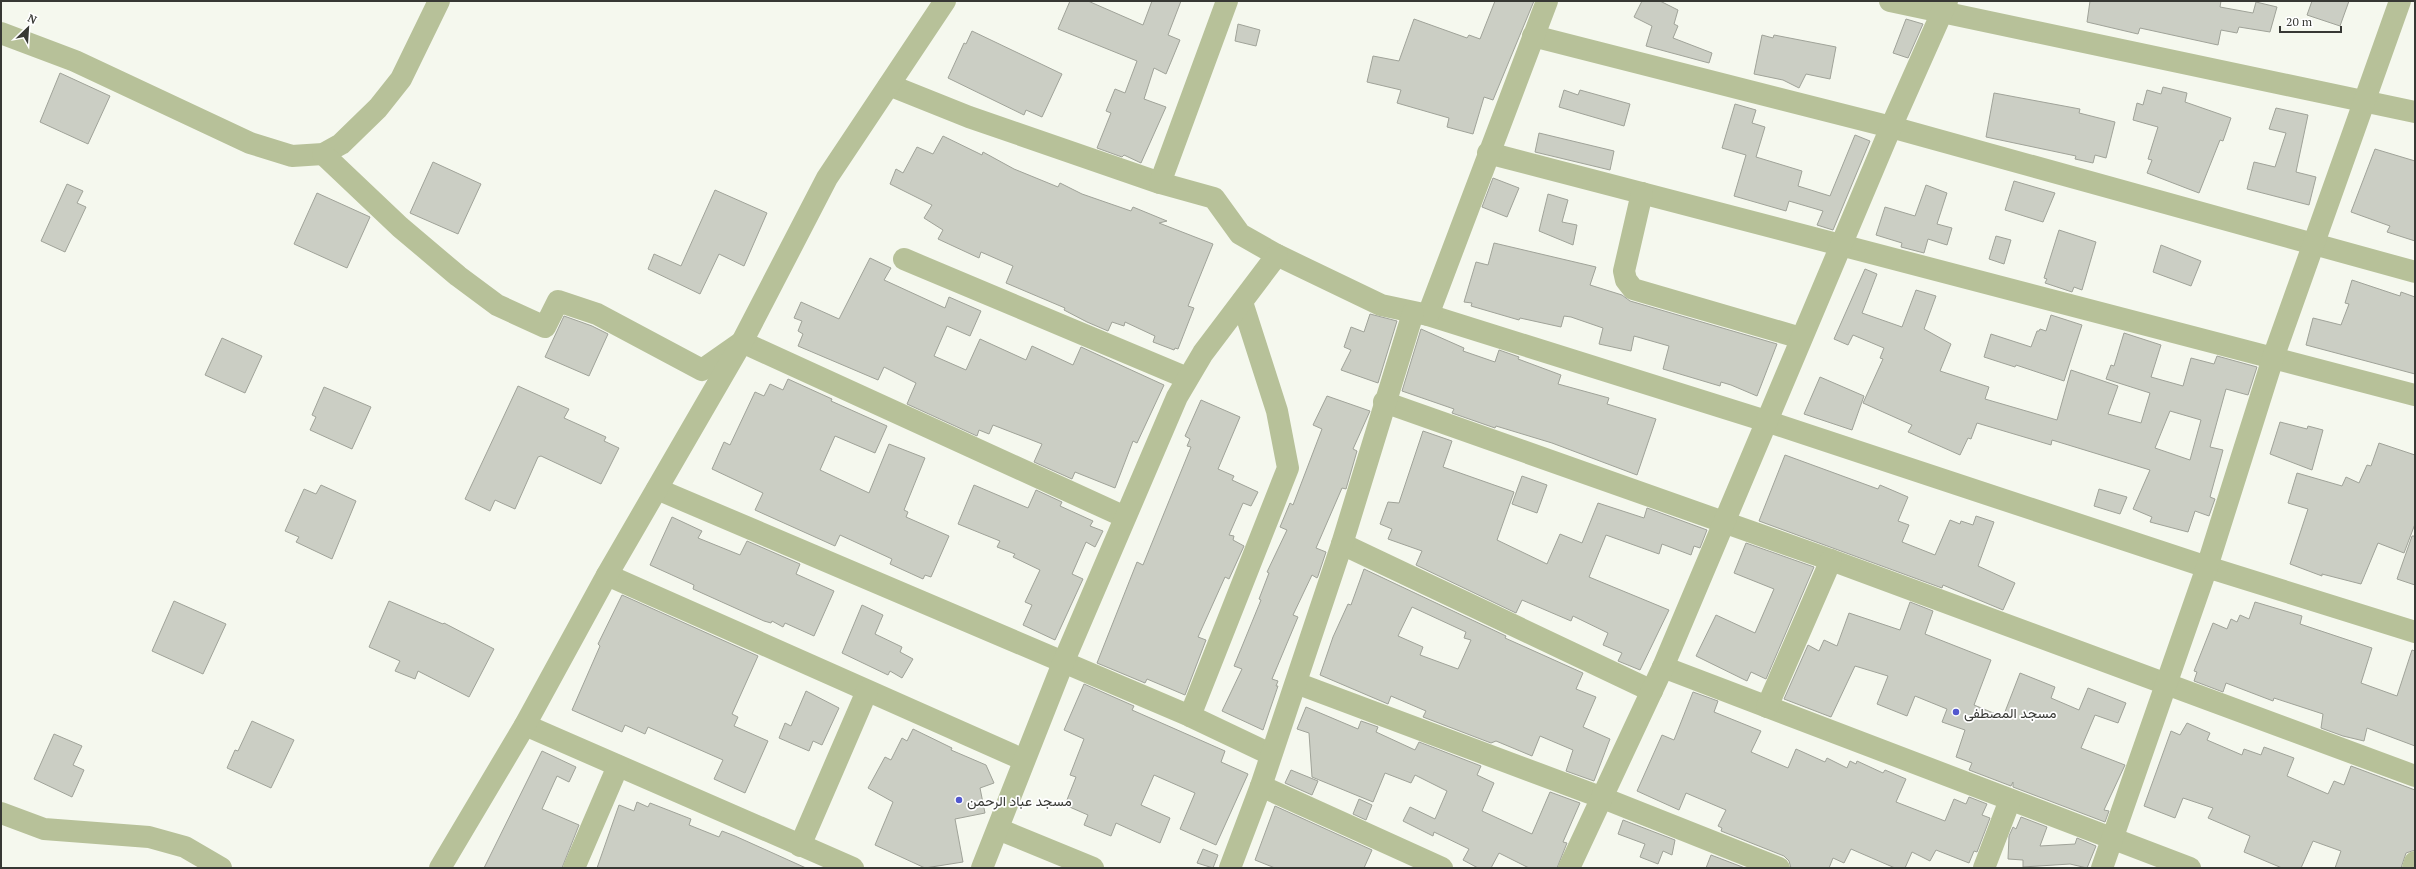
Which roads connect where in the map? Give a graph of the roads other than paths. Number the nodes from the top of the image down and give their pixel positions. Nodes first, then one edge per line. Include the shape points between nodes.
1 (438, 1) edge
2 (944, 1) edge
3 (1227, 1) edge
4 (1547, 1) edge
5 (1890, 1) edge
6 (2400, 1) edge
7 (1944, 7) edge
8 (1, 33) edge
9 (1533, 36) junction
10 (889, 85) junction
11 (2366, 101) junction
12 (2415, 112) edge
13 (1891, 127) junction
14 (1488, 153) junction
15 (323, 154) junction
16 (1160, 183) junction
17 (1642, 193) junction
18 (2313, 243) junction
19 (1841, 245) junction
20 (1278, 256) junction
21 (904, 259) dead end
22 (2415, 272) edge
23 (1242, 302) junction
24 (1421, 314) junction
25 (1801, 338) junction
26 (742, 342) junction
27 (2273, 358) junction
28 (1187, 378) junction
29 (2415, 395) edge
30 (1384, 402) junction
31 (1766, 421) junction
32 (657, 489) junction
33 (1125, 517) junction
34 (1726, 522) junction
35 (1342, 544) junction
36 (1831, 560) junction
37 (2207, 567) junction
38 (607, 575) junction
39 (2415, 632) edge
40 (1063, 662) junction
41 (1663, 667) junction
42 (1296, 683) junction
43 (2166, 685) junction
44 (867, 691) junction
45 (1652, 691) junction
46 (1767, 707) junction
47 (1190, 716) junction
48 (525, 725) junction
49 (1270, 754) junction
50 (1024, 760) junction
51 (618, 766) junction
52 (2415, 776) edge
53 (1261, 786) junction
54 (1603, 798) junction
55 (2010, 800) junction
56 (1, 813) edge
57 (998, 828) junction
58 (2113, 839) junction
59 (800, 846) junction
60 (2415, 862) edge
61 (222, 868) edge
62 (440, 868) edge
63 (574, 868) edge
64 (853, 868) edge
65 (982, 868) edge
66 (1092, 868) edge
67 (1230, 868) edge
68 (1442, 868) edge
69 (1569, 868) edge
70 (1779, 868) edge
71 (1984, 868) edge
72 (2102, 868) edge
73 (2190, 868) edge
74 (2413, 868) edge

1 - 15 street via 401,79 378,108 346,139
2 - 10 street
3 - 16 street
4 - 9 street
5 - 7 street
6 - 11 street
7 - 11 street
7 - 13 street
8 - 15 street via 75,61 250,143 292,156
9 - 13 street
9 - 14 street
10 - 16 street via 969,117
10 - 26 street via 827,178
11 - 12 street
11 - 18 street
13 - 18 street
13 - 19 street
14 - 17 street
14 - 24 street
15 - 26 street via 400,227 458,276 497,305 545,327 558,301 597,314 702,370
16 - 20 street via 1214,198 1240,234
17 - 19 street
17 - 25 street via 1624,271 1626,280 1634,289
18 - 22 street
18 - 27 street
19 - 25 street
19 - 27 street
20 - 23 street
20 - 24 street via 1381,305
21 - 28 street
23 - 28 street
23 - 47 street via 1277,411 1288,468
24 - 30 street
24 - 31 street
25 - 31 street
26 - 32 street
26 - 33 street
27 - 29 street
27 - 37 street
28 - 33 street
30 - 34 street
30 - 35 street
31 - 34 street
31 - 37 street
32 - 38 street
32 - 40 street
33 - 40 street
34 - 36 street
34 - 41 street
35 - 42 street
35 - 45 street
36 - 43 street
36 - 46 street
37 - 39 street
37 - 43 street
38 - 44 street
38 - 48 street
40 - 47 street
40 - 50 street
41 - 45 street
41 - 46 street
42 - 49 street
42 - 54 street
43 - 52 street
43 - 58 street
44 - 50 street
44 - 59 street
45 - 54 street
46 - 55 street
47 - 49 street
48 - 51 street
48 - 62 street
49 - 53 street
50 - 57 street
51 - 59 street
51 - 63 street
53 - 67 street
53 - 68 street
54 - 69 street
54 - 70 street
55 - 58 street
55 - 71 street
56 - 61 street via 44,829 149,837 185,847
57 - 65 street
57 - 66 street
58 - 72 street
58 - 73 street
59 - 64 street
60 - 74 street

